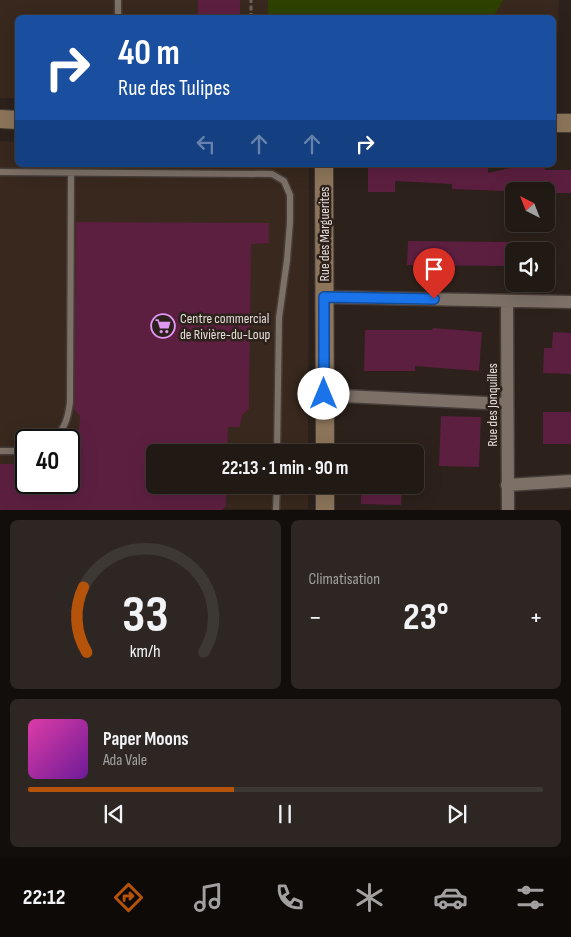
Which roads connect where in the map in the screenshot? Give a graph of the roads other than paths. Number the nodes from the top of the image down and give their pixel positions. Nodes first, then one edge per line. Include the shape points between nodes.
1 (118, 0) edge
2 (118, 15) edge
3 (0, 120) edge
4 (15, 120) edge
5 (556, 123) edge
6 (571, 123) edge
7 (324, 167) edge
8 (0, 172) edge
9 (71, 173) junction
10 (324, 297) junction
11 (507, 301) junction
12 (571, 302) edge
13 (324, 394) junction
14 (507, 404) junction
15 (62, 429) edge
16 (277, 444) edge
17 (324, 444) edge
18 (0, 451) edge
19 (15, 452) edge
20 (571, 481) edge
21 (507, 486) junction
22 (277, 494) edge
23 (325, 494) edge
24 (276, 510) edge
25 (325, 510) edge
26 (508, 510) edge

1 - 2 lane
3 - 4 street
5 - 6 street
7 - 10 street, Rue des Marguerites
8 - 9 lane
9 - 15 lane via 70,402 69,415
9 - 16 lane via 272,174 284,180 290,195 290,222 279,318
10 - 11 street
10 - 13 street, Rue des Marguerites
11 - 12 street
11 - 14 street, Rue des Jonquilles
13 - 14 street
13 - 17 street, Rue des Marguerites
14 - 21 street, Rue des Jonquilles
18 - 19 lane
20 - 21 street
21 - 26 street, Rue des Jonquilles
22 - 24 lane
23 - 25 street

